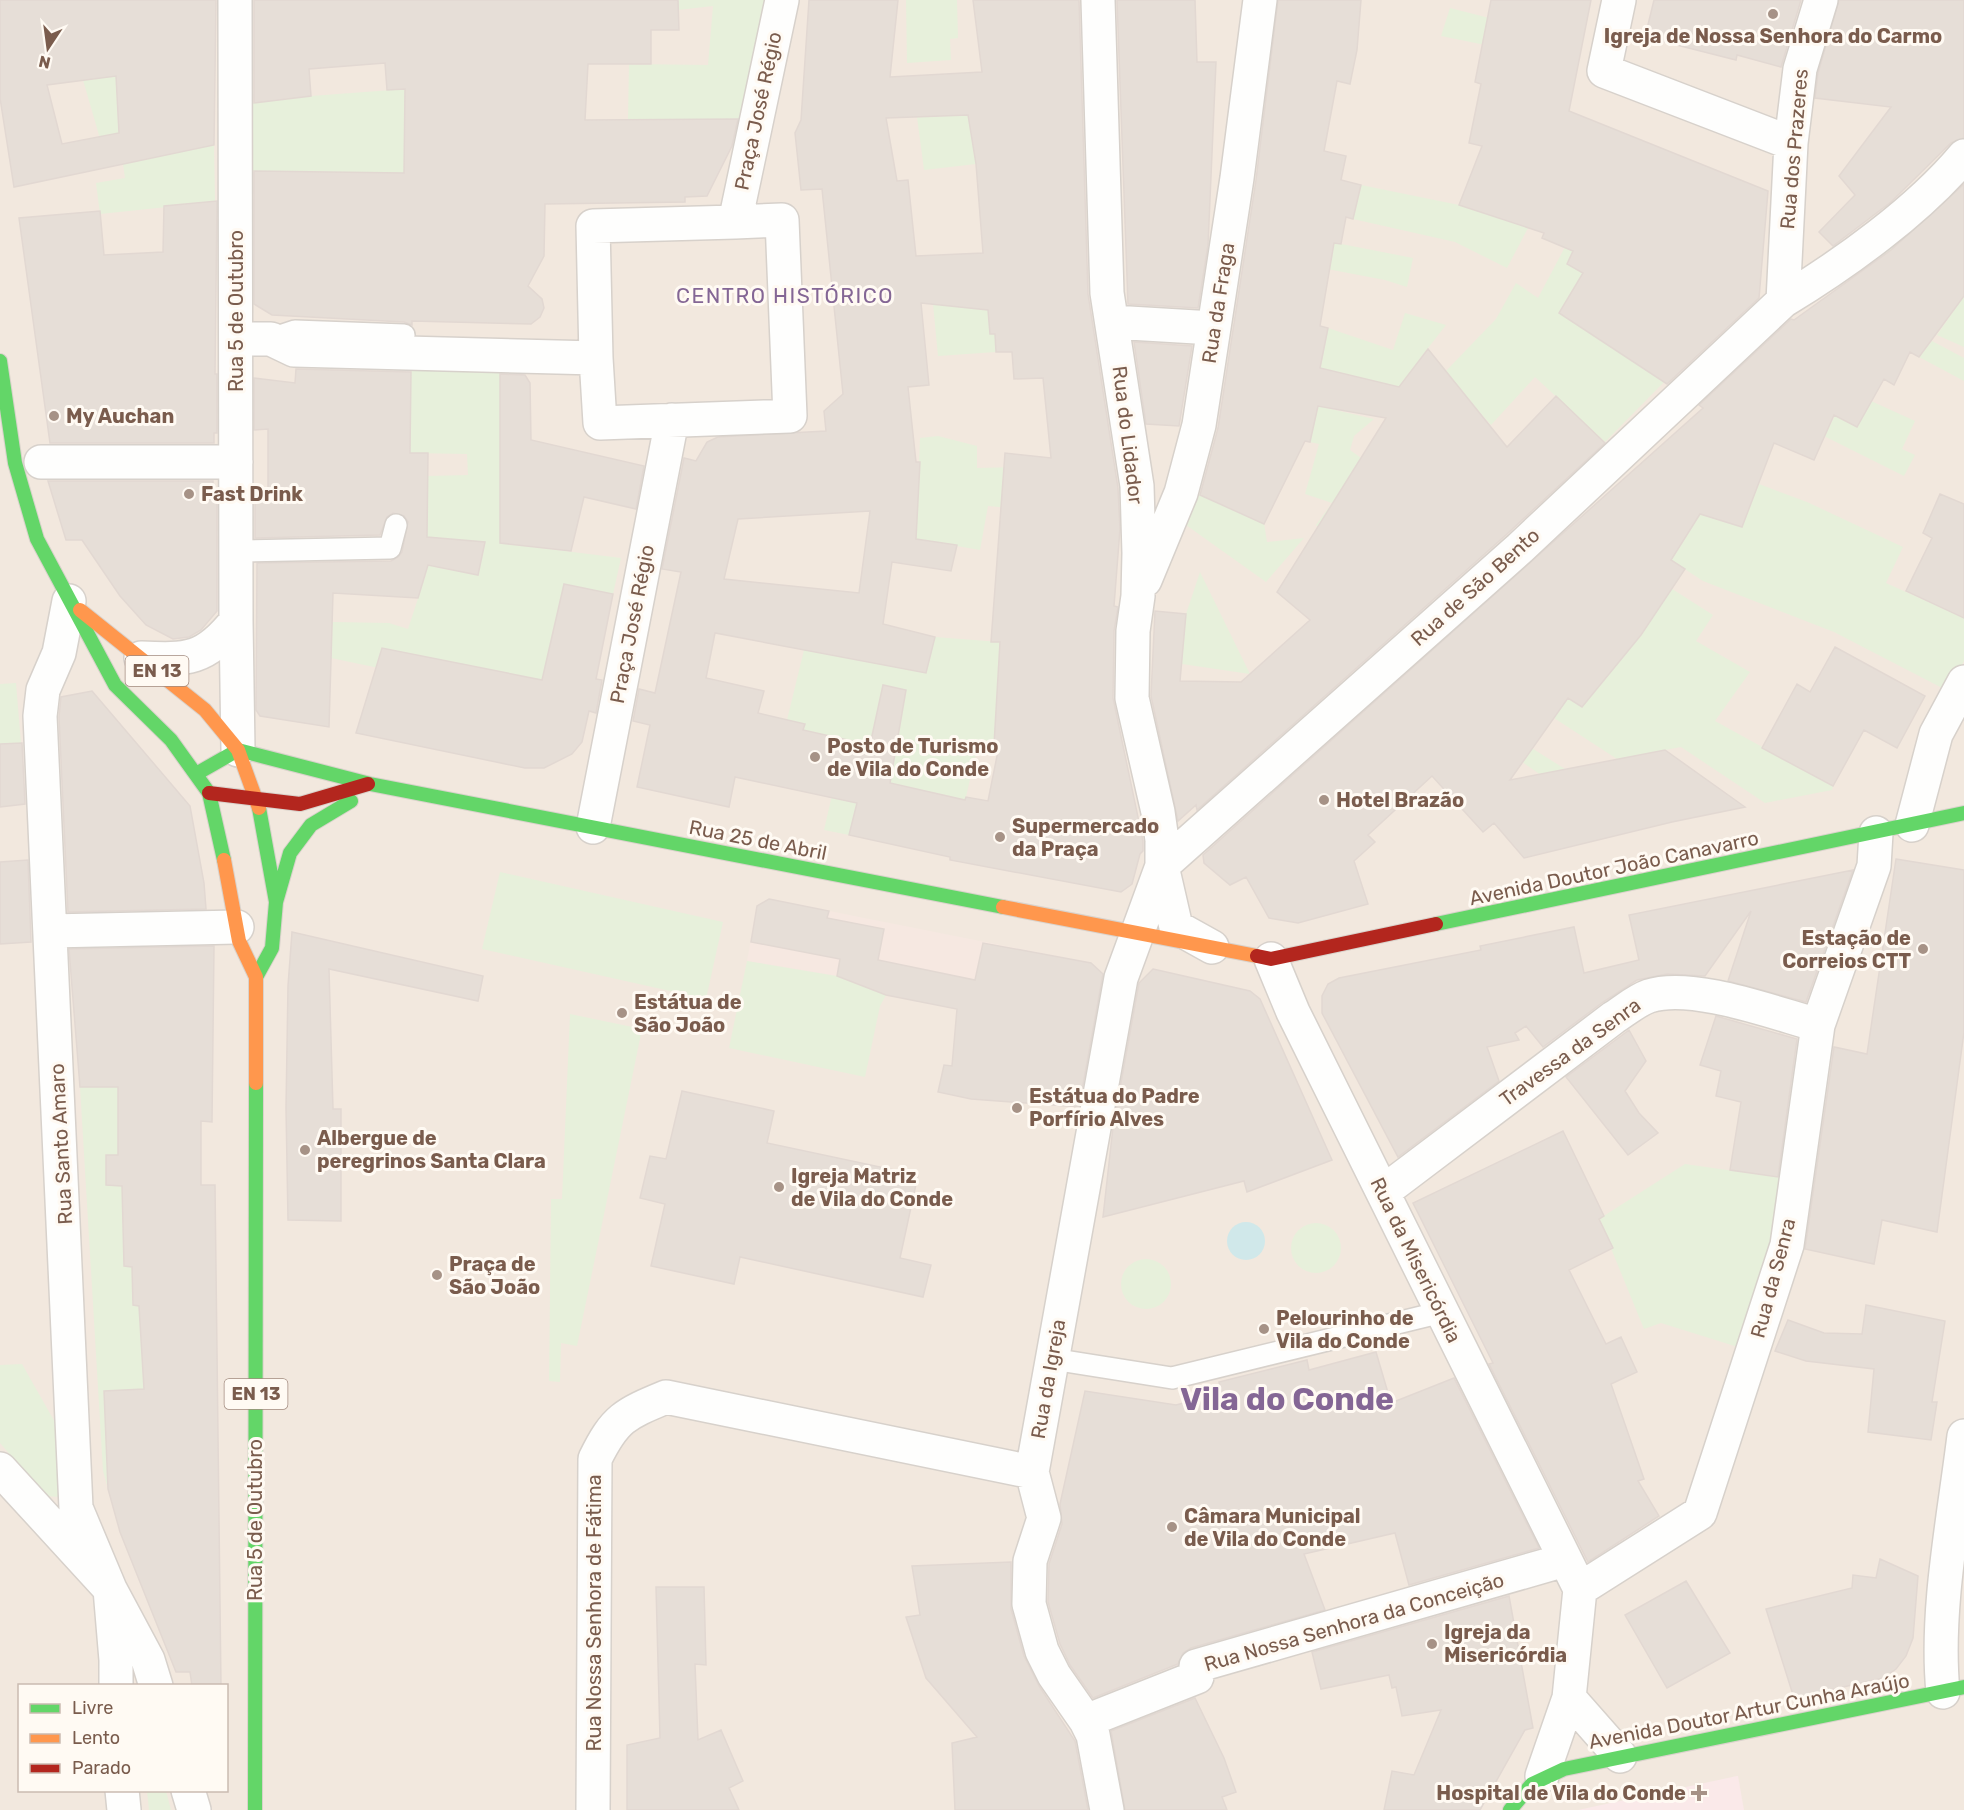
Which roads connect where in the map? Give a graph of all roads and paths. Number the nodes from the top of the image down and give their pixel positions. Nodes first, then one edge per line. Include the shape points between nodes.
1 (235, 0) edge
2 (782, 0) edge
3 (788, 0) edge
4 (1098, 0) edge
5 (1260, 0) edge
6 (1619, 0) edge
7 (1821, 0) edge
8 (775, 98) dead end
9 (1791, 143) junction
10 (1964, 156) edge
11 (735, 222) junction
12 (1783, 302) junction
13 (1112, 322) junction
14 (1213, 328) junction
15 (404, 335) dead end
16 (236, 339) junction
17 (271, 339) junction
18 (596, 358) junction
19 (0, 361) edge
20 (672, 420) junction
21 (41, 462) dead end
22 (236, 462) junction
23 (396, 525) dead end
24 (237, 551) junction
25 (1138, 596) junction
26 (69, 601) junction
27 (236, 621) junction
28 (141, 658) junction
29 (1964, 682) edge
30 (238, 750) junction
31 (196, 774) junction
32 (370, 784) junction
33 (209, 793) junction
34 (257, 799) junction
35 (1964, 813) edge
36 (1912, 825) junction
37 (593, 827) junction
38 (1876, 833) junction
39 (1162, 866) junction
40 (276, 902) junction
41 (237, 927) junction
42 (50, 931) junction
43 (1138, 934) junction
44 (1216, 949) junction
45 (1271, 959) junction
46 (256, 977) junction
47 (1818, 1025) junction
48 (1383, 1192) junction
49 (1442, 1312) junction
50 (1052, 1359) junction
51 (1964, 1436) edge
52 (0, 1469) edge
53 (1032, 1472) junction
54 (1565, 1560) junction
55 (110, 1589) junction
56 (1580, 1589) junction
57 (116, 1684) edge
58 (155, 1684) edge
59 (1954, 1689) edge
60 (1569, 1698) junction
61 (1086, 1720) junction
62 (1620, 1756) junction
63 (1542, 1776) junction
64 (122, 1792) edge
65 (188, 1792) edge
66 (124, 1810) edge
67 (194, 1810) edge
68 (255, 1810) edge
69 (593, 1810) edge
70 (1107, 1810) edge
71 (1510, 1810) edge

1 - 16 street, Rua 5 de Outubro
2 - 11 street, Praça José Régio
3 - 8 lane
4 - 13 street, Rua do Lidador via 1107,293
5 - 14 street, Rua da Fraga
6 - 9 street via 1604,71
7 - 9 street, Rua dos Prazeres via 1800,69
9 - 12 street, Rua dos Prazeres
10 - 12 street, Rua de São Bento via 1921,200 1830,273
11 - 18 street, Praça José Régio via 593,226
11 - 20 street, Praça José Régio via 782,220 790,416
12 - 39 street, Rua de São Bento via 1520,548
13 - 14 street
13 - 25 street, Rua do Lidador via 1137,486
14 - 25 street, Rua da Fraga via 1199,425 1181,493
15 - 17 lane via 295,331
16 - 17 street
16 - 22 street, Rua 5 de Outubro
17 - 18 street via 294,350
18 - 20 street, Praça José Régio via 600,423
19 - 26 street, EN 13 via 15,464 37,540
20 - 37 street, Praça José Régio
21 - 22 street
22 - 24 street, Rua 5 de Outubro
23 - 24 lane via 390,548
24 - 27 street, Rua 5 de Outubro
25 - 39 street, Rua do Lidador via 1132,698 1158,812
26 - 28 street, Rua 5 de Outubro / EN 13
26 - 31 street, Rua 5 de Outubro / EN 13 via 115,685 171,740
26 - 42 street, Rua Santo Amaro via 59,653 43,690 40,716
27 - 28 street via 219,643 182,660
27 - 30 street, Rua 5 de Outubro
28 - 30 street, Rua 5 de Outubro / EN 13 via 205,710
29 - 36 street via 1936,734
30 - 31 street
30 - 32 street, Rua 25 de Abril
30 - 34 street, Rua 5 de Outubro / EN 13
31 - 33 street, Rua 5 de Outubro / EN 13
32 - 34 street, Rua 25 de Abril via 300,804
32 - 37 street, Rua 25 de Abril
32 - 40 street via 349,803 311,825 290,853
33 - 34 street
33 - 41 street, Rua 5 de Outubro / EN 13
34 - 40 street, Rua 5 de Outubro / EN 13
35 - 36 street, Avenida Doutor João Canavarro
36 - 38 street, Avenida Doutor João Canavarro
37 - 43 street, Rua 25 de Abril
38 - 45 street, Avenida Doutor João Canavarro
38 - 47 street, Rua da Senra via 1874,866
39 - 43 street, Rua da Igreja
39 - 44 street via 1176,927
40 - 46 street, Rua 5 de Outubro / EN 13 via 272,948
41 - 42 street
41 - 46 street, Rua 5 de Outubro / EN 13 via 239,941
42 - 55 street, Rua Santo Amaro via 76,1508
43 - 44 street, Rua 25 de Abril
43 - 50 street, Rua da Igreja via 1121,978
44 - 45 street, Rua 25 de Abril
45 - 48 street, Rua da Misericórdia via 1293,1012
46 - 68 street, Rua 5 de Outubro / EN 13
47 - 48 street, Travessa da Senra via 1700,994 1675,991 1648,996 1613,1018
47 - 56 street, Rua da Senra via 1787,1245 1700,1513
48 - 49 street, Rua da Misericórdia
49 - 50 lane via 1172,1378
49 - 54 street, Rua da Misericórdia
50 - 53 street, Rua da Igreja
51 - 59 street via 1940,1658
52 - 55 street
53 - 61 street, Rua da Igreja via 1044,1518 1030,1561 1029,1604 1042,1651
53 - 69 street, Rua Nossa Senhora de Fátima via 666,1397 635,1410 609,1430 595,1459
54 - 56 street, Rua da Misericórdia
54 - 61 street, Rua Nossa Senhora da Conceição via 1196,1666 1197,1677
55 - 57 street, Rua Santo Amaro
55 - 58 street via 148,1660
56 - 60 street
59 - 62 street, Avenida Doutor Artur Cunha Araújo
60 - 62 street
60 - 63 street
61 - 70 street, Rua da Igreja via 1099,1760
62 - 63 street, Avenida Doutor Artur Cunha Araújo
63 - 71 street via 1527,1786
64 - 66 street
65 - 67 street

